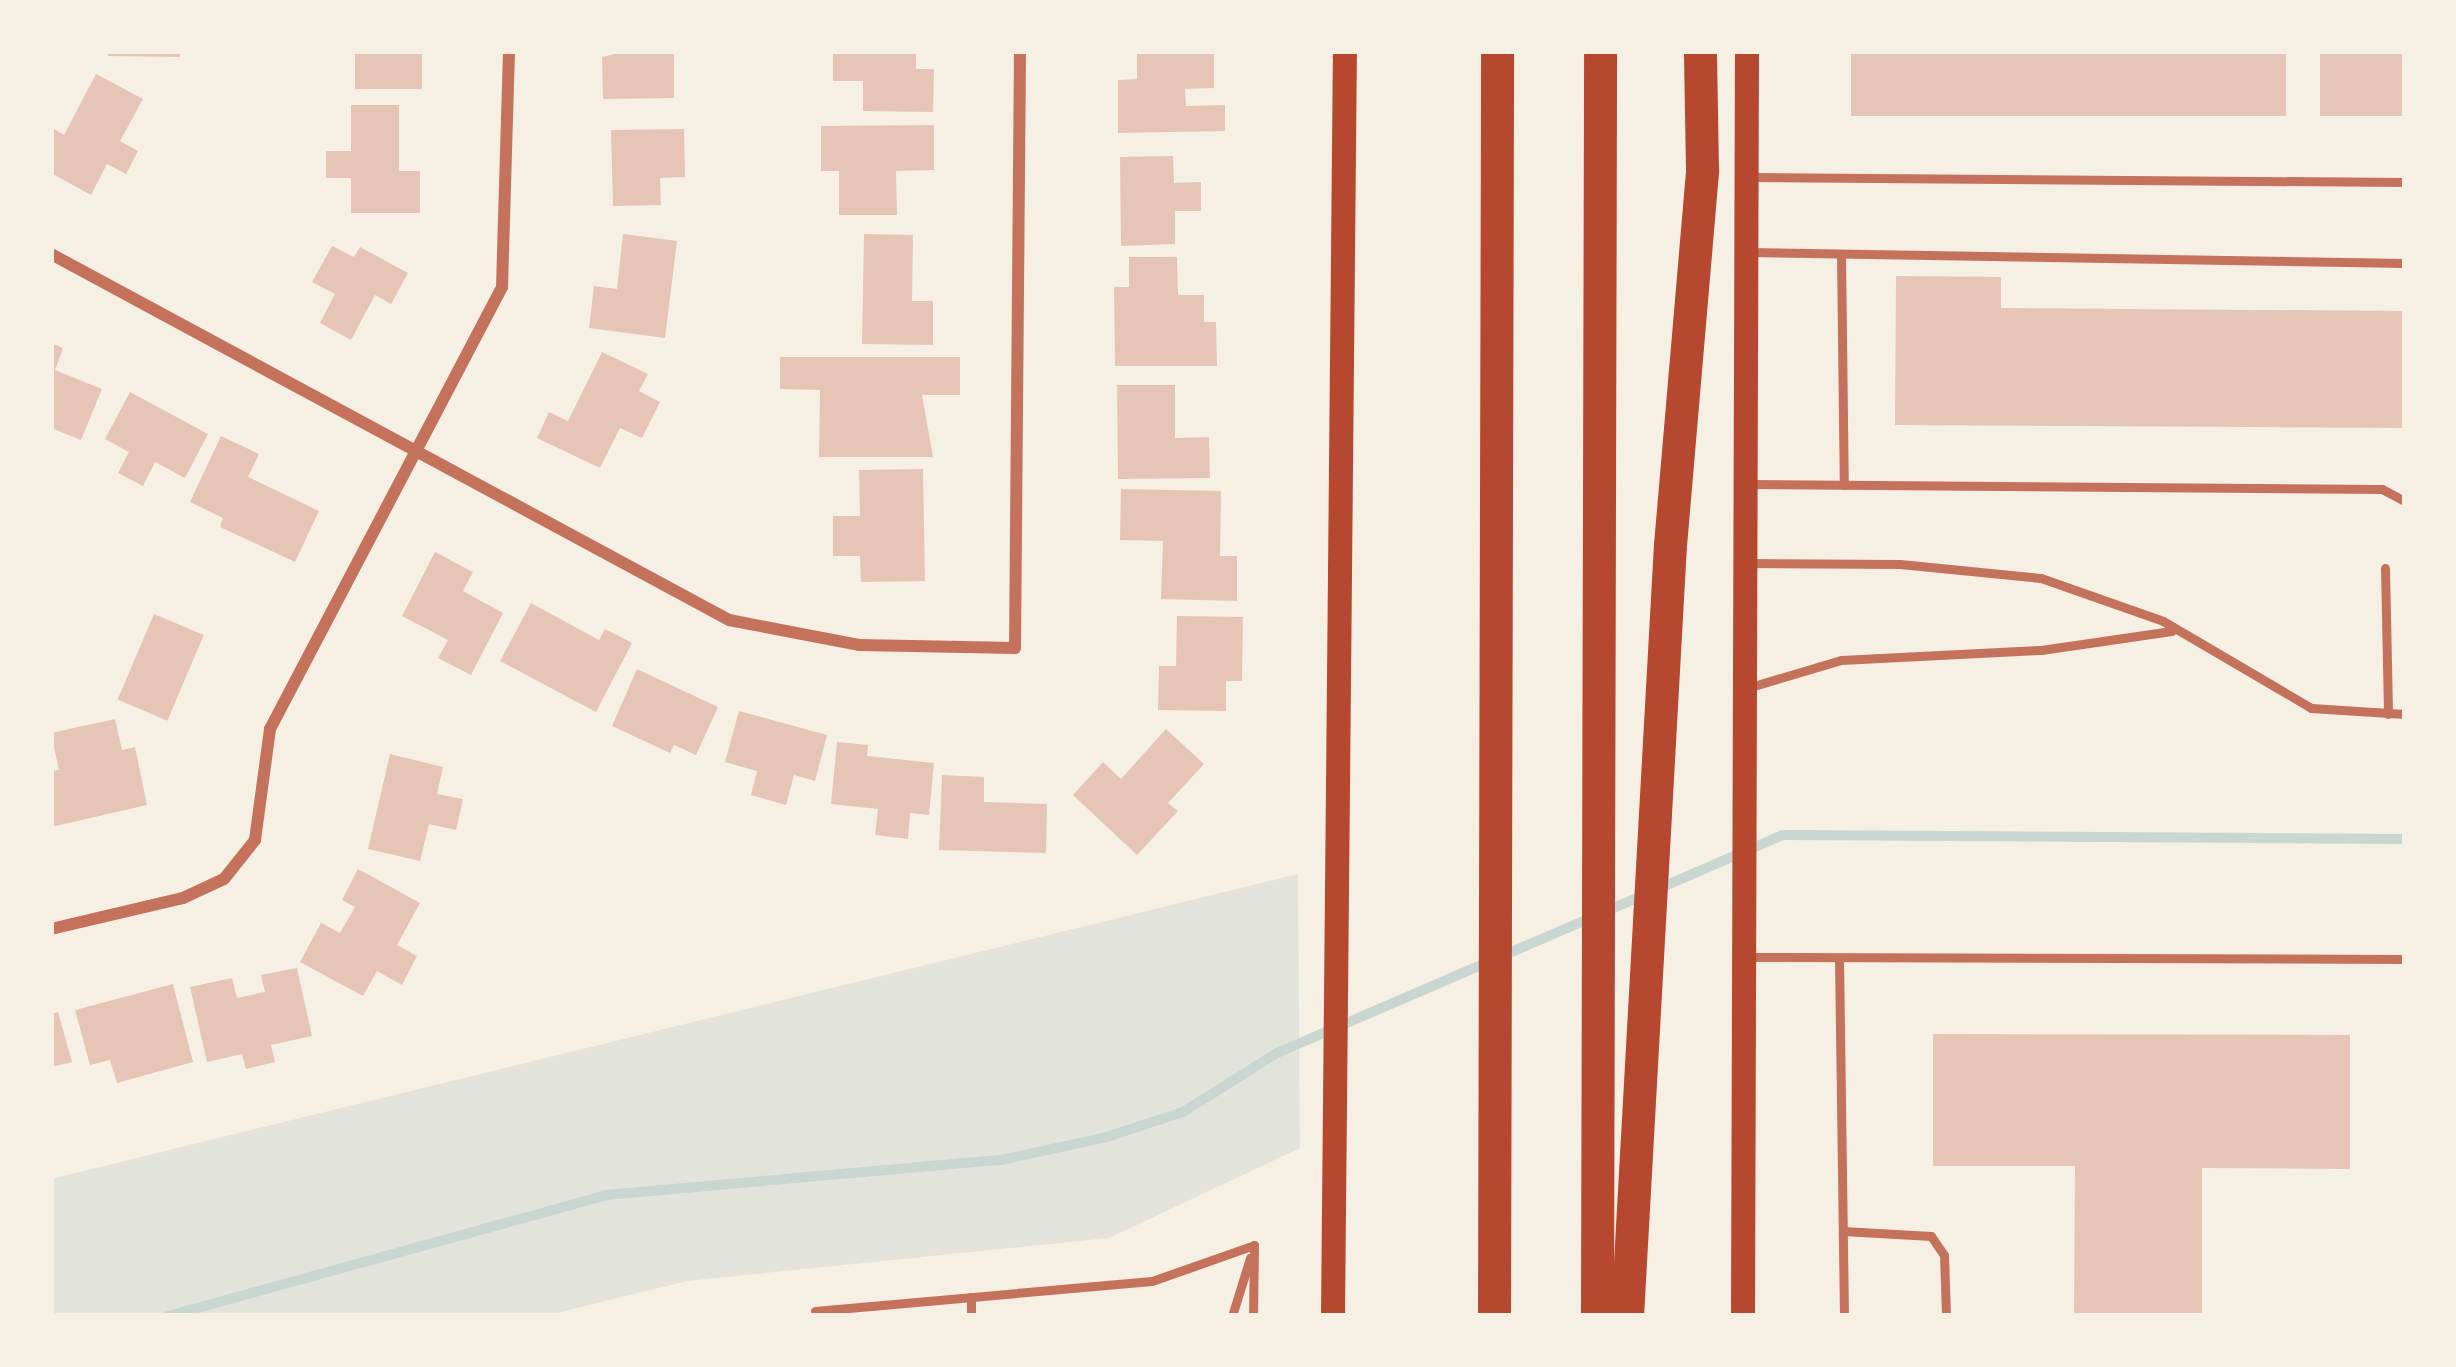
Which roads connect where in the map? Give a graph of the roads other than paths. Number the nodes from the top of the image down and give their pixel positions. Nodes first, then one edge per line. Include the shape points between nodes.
1 (509, 51) edge
2 (1021, 51) edge
3 (1345, 51) edge
4 (1497, 51) edge
5 (1600, 51) edge
6 (1700, 51) edge
7 (1748, 51) edge
8 (1748, 177) junction
9 (2405, 182) edge
10 (1748, 252) junction
11 (51, 254) edge
12 (1841, 254) junction
13 (2405, 263) edge
14 (422, 449) junction
15 (1748, 484) junction
16 (1844, 485) junction
17 (2405, 501) edge
18 (1747, 563) junction
19 (2385, 568) dead end
20 (2173, 631) junction
21 (1745, 689) junction
22 (2405, 714) edge
23 (2388, 715) junction
24 (51, 929) edge
25 (1741, 957) junction
26 (1839, 958) junction
27 (2405, 959) edge
28 (1843, 1231) junction
29 (1254, 1245) junction
30 (971, 1297) junction
31 (814, 1311) dead end
32 (971, 1316) edge
33 (1232, 1316) edge
34 (1253, 1316) edge
35 (1333, 1316) edge
36 (1494, 1316) edge
37 (1597, 1316) edge
38 (1627, 1316) edge
39 (1743, 1316) edge
40 (1844, 1316) edge
41 (1946, 1316) edge

1 - 14 street via 502,287
2 - 14 street via 1015,648 860,645 729,620
3 - 35 main road
4 - 36 highway
5 - 37 highway
6 - 38 highway via 1702,169 1660,712
7 - 8 main road
8 - 9 lane
8 - 10 main road
10 - 12 lane
10 - 15 main road
11 - 14 street
12 - 13 lane
12 - 16 lane
14 - 24 street via 270,729 268,787 244,853 224,879 183,898
15 - 16 lane
15 - 18 main road
16 - 17 lane via 2382,488
18 - 20 lane via 1900,564 2042,578
18 - 21 main road
19 - 23 lane
20 - 21 lane via 2041,650 1841,660
20 - 23 lane via 2311,708
21 - 25 main road
22 - 23 lane
25 - 26 lane
25 - 39 main road
26 - 27 lane
26 - 28 lane
28 - 40 lane
28 - 41 lane via 1931,1237 1944,1255
29 - 30 lane via 1152,1281
29 - 33 lane
29 - 34 lane
30 - 31 lane
30 - 32 lane

